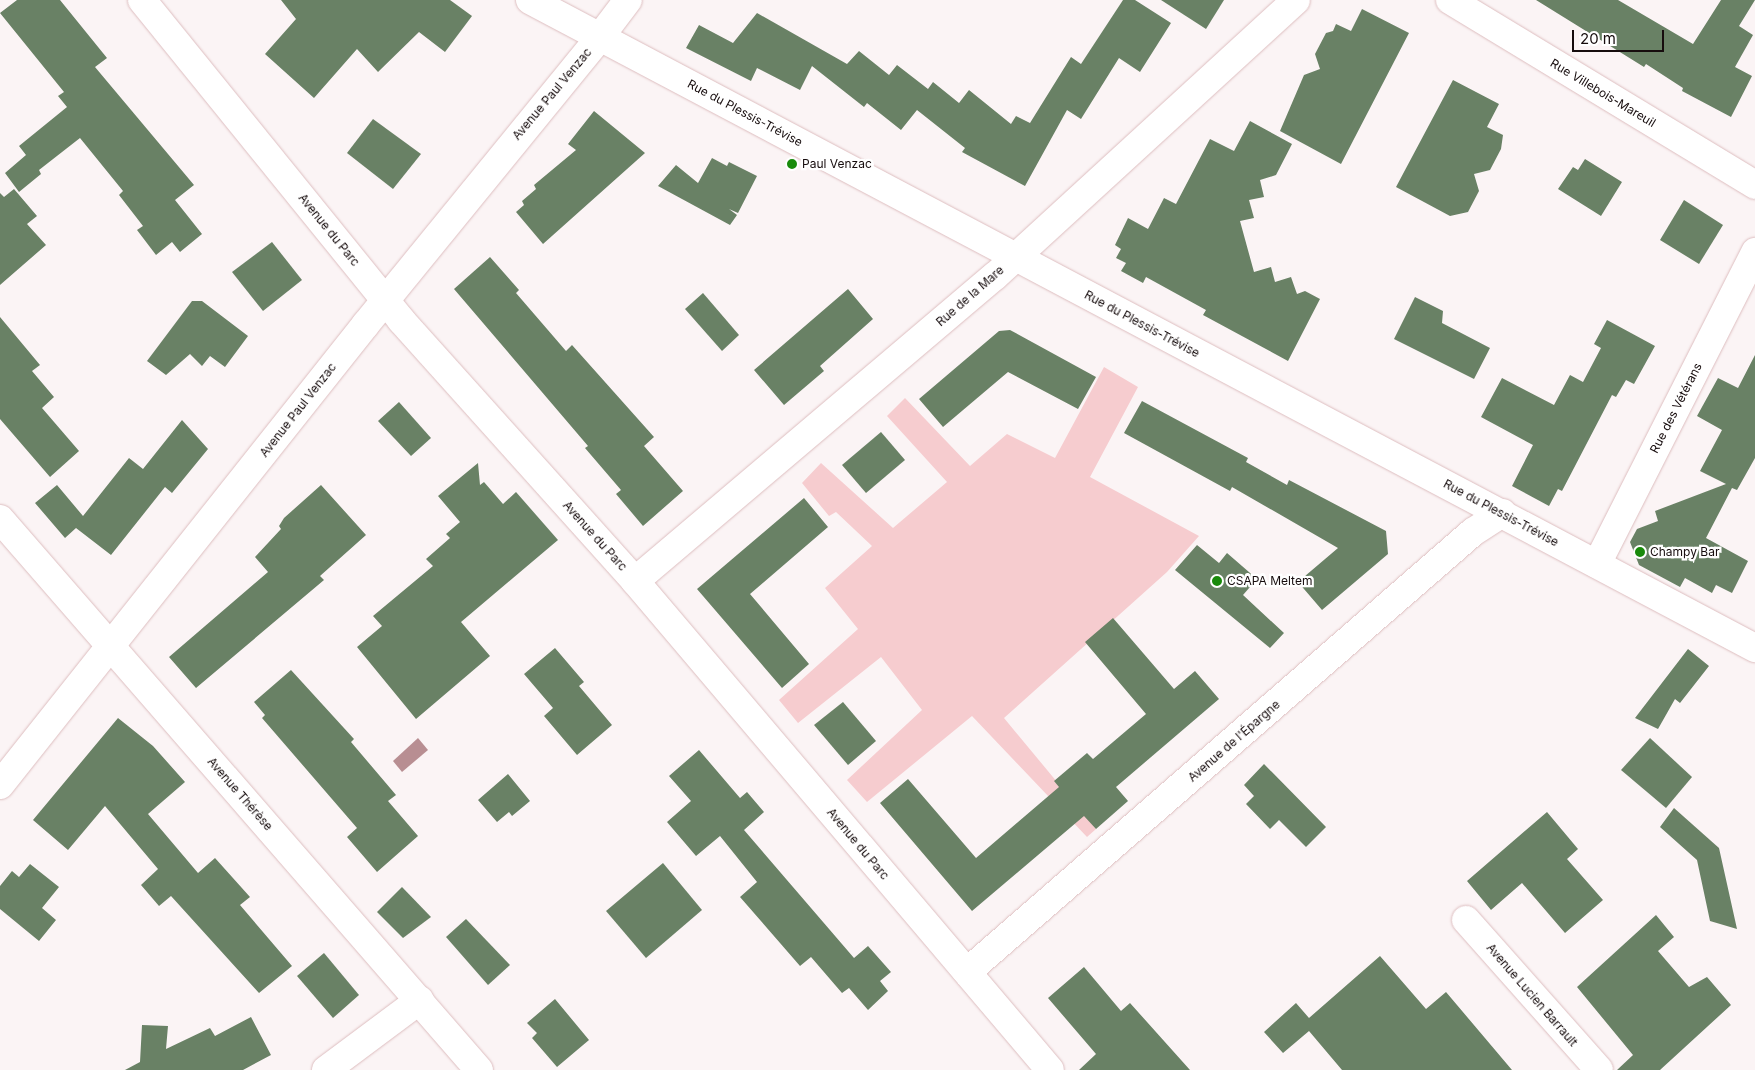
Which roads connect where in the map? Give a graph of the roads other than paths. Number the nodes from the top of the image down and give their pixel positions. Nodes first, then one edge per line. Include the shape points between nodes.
1 (142, 0) edge
2 (530, 0) edge
3 (628, 0) edge
4 (1296, 0) edge
5 (1450, 0) edge
6 (600, 37) junction
7 (1755, 185) edge
8 (1755, 252) edge
9 (1017, 255) junction
10 (386, 301) junction
11 (1502, 513) junction
12 (0, 519) edge
13 (1597, 564) junction
14 (635, 581) junction
15 (110, 647) junction
16 (1755, 648) edge
17 (0, 785) edge
18 (1466, 920) dead end
19 (967, 972) junction
20 (420, 1000) junction
21 (326, 1070) edge
22 (479, 1070) edge
23 (1050, 1070) edge
24 (1599, 1070) edge

1 - 10 street, Avenue du Parc
2 - 6 street, Rue du Plessis-Trévise
3 - 6 street, Avenue Paul Venzac
4 - 9 street, Rue de la Mare
5 - 7 street, Rue Villebois-Mareuil
6 - 9 street, Rue du Plessis-Trévise
6 - 10 street, Avenue Paul Venzac
8 - 13 street, Rue des Vétérans
9 - 11 street, Rue du Plessis-Trévise via 1088,296
9 - 14 street, Rue de la Mare
10 - 14 street, Avenue du Parc
10 - 15 street, Avenue Paul Venzac
11 - 13 street, Rue du Plessis-Trévise
11 - 19 street, Avenue de l'Épargne via 1474,532
12 - 15 street, Avenue Thérèse
13 - 16 street, Rue du Plessis-Trévise
14 - 19 street, Avenue du Parc
15 - 17 street, Avenue Paul Venzac
15 - 20 street, Avenue Thérèse
18 - 24 street, Avenue Lucien Barrault
19 - 23 street, Avenue du Parc
20 - 21 street
20 - 22 street, Avenue Thérèse

